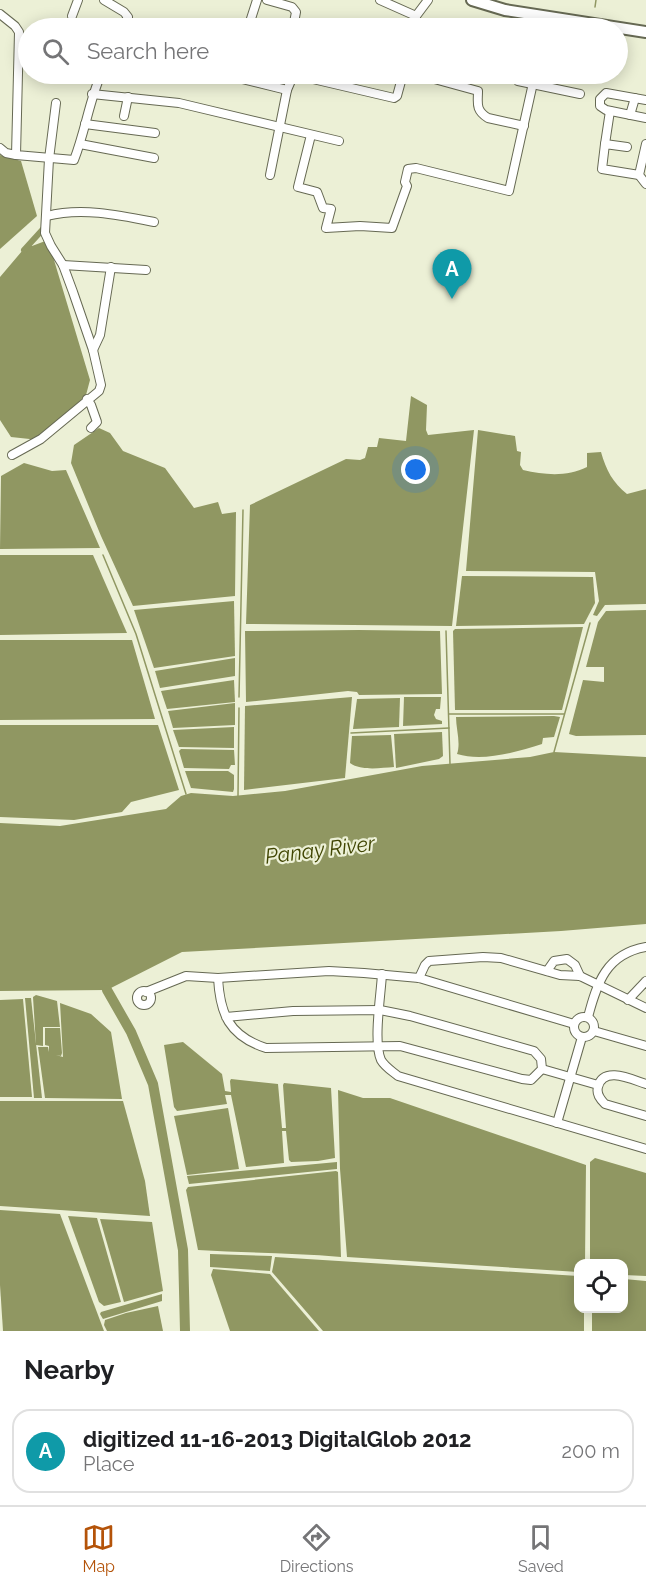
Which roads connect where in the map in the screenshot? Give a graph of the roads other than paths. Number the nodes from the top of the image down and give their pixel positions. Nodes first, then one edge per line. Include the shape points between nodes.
1 (78, 0) edge
2 (104, 0) edge
3 (257, 0) edge
4 (267, 0) edge
5 (380, 0) edge
6 (428, 0) edge
7 (472, 0) edge
8 (293, 4) edge
9 (0, 14) edge
10 (416, 15) junction
11 (72, 16) dead end
12 (127, 18) edge
13 (251, 18) edge
14 (415, 18) edge
15 (531, 18) edge
16 (18, 30) edge
17 (628, 30) edge
18 (646, 32) edge
19 (18, 73) edge
20 (96, 84) edge
21 (263, 84) edge
22 (290, 84) edge
23 (334, 84) edge
24 (400, 84) edge
25 (452, 84) edge
26 (532, 84) edge
27 (536, 84) edge
28 (287, 90) junction
29 (92, 94) junction
30 (580, 94) dead end
31 (128, 97) junction
32 (635, 98) junction
33 (646, 100) edge
34 (56, 103) dead end
35 (610, 111) junction
36 (630, 115) junction
37 (124, 116) dead end
38 (646, 118) edge
39 (85, 124) junction
40 (525, 126) junction
41 (280, 128) junction
42 (155, 134) dead end
43 (311, 135) junction
44 (339, 141) dead end
45 (80, 144) junction
46 (605, 144) junction
47 (646, 144) edge
48 (627, 147) dead end
49 (0, 148) edge
50 (16, 154) junction
51 (154, 158) dead end
52 (49, 159) junction
53 (644, 164) edge
54 (270, 175) dead end
55 (639, 175) junction
56 (646, 184) edge
57 (47, 216) junction
58 (154, 222) dead end
59 (63, 265) junction
60 (111, 267) junction
61 (146, 270) dead end
62 (93, 350) junction
63 (87, 399) junction
64 (91, 428) dead end
65 (12, 455) dead end
66 (646, 948) edge
67 (547, 971) junction
68 (382, 974) junction
69 (580, 976) junction
70 (218, 978) junction
71 (419, 978) junction
72 (646, 981) edge
73 (597, 985) junction
74 (146, 992) dead end
75 (628, 1000) junction
76 (646, 1008) edge
77 (380, 1010) junction
78 (226, 1017) junction
79 (588, 1017) junction
80 (574, 1024) junction
81 (594, 1030) junction
82 (582, 1037) junction
83 (377, 1045) junction
84 (646, 1046) edge
85 (542, 1069) junction
86 (569, 1078) junction
87 (646, 1084) edge
88 (598, 1085) junction
89 (646, 1116) edge
90 (557, 1123) junction
91 (646, 1149) edge

1 - 11 street
2 - 12 street
3 - 13 street
4 - 8 street
5 - 10 street
6 - 10 street
7 - 15 main road
9 - 16 street
10 - 14 street
17 - 18 main road
19 - 50 street
20 - 29 street
21 - 28 street
22 - 28 street
23 - 24 street via 394,98
25 - 40 street via 478,91 477,106 482,115
26 - 40 street
27 - 30 street
28 - 41 street
29 - 31 street
29 - 39 street
31 - 37 street
31 - 41 street via 179,103
32 - 33 street
32 - 35 street via 603,94 600,106
32 - 36 street
34 - 52 street
35 - 36 street
35 - 46 street
36 - 38 street
39 - 42 street
39 - 45 street
40 - 43 street via 509,190 408,169 407,186 392,228 326,228 331,209 323,208 317,192 298,187
41 - 43 street
41 - 54 street
43 - 44 street
45 - 51 street
45 - 52 street via 74,160
46 - 48 street
46 - 55 street via 602,170
47 - 53 street
49 - 50 street
50 - 52 street
52 - 57 street
53 - 55 street
55 - 56 street
57 - 58 street via 64,212 121,215
57 - 59 street via 45,232
59 - 60 street
59 - 62 street
60 - 61 street
60 - 62 street via 100,335
62 - 63 street via 101,386
63 - 64 street via 97,422
63 - 65 street via 40,439
66 - 73 street via 620,958
67 - 69 street
67 - 69 street via 554,961 567,959
67 - 71 street via 483,957 429,961
68 - 70 street via 329,971
68 - 71 street
68 - 77 street
69 - 73 street
70 - 74 street via 186,976
70 - 78 street via 219,999
71 - 80 street
72 - 75 street
73 - 75 street
73 - 79 street
75 - 76 street
77 - 78 street
77 - 83 street
77 - 85 street via 534,1051 541,1059
78 - 83 street via 248,1040 267,1048
79 - 80 street via 581,1017
79 - 81 street
80 - 82 street via 576,1034
81 - 82 street via 591,1036
81 - 84 street
82 - 86 street
83 - 85 street via 415,1049 522,1079 531,1080
83 - 90 street via 385,1065 406,1080
85 - 86 street
86 - 88 street
86 - 90 street
87 - 88 street via 614,1074
88 - 89 street via 598,1095 605,1104
90 - 91 street

